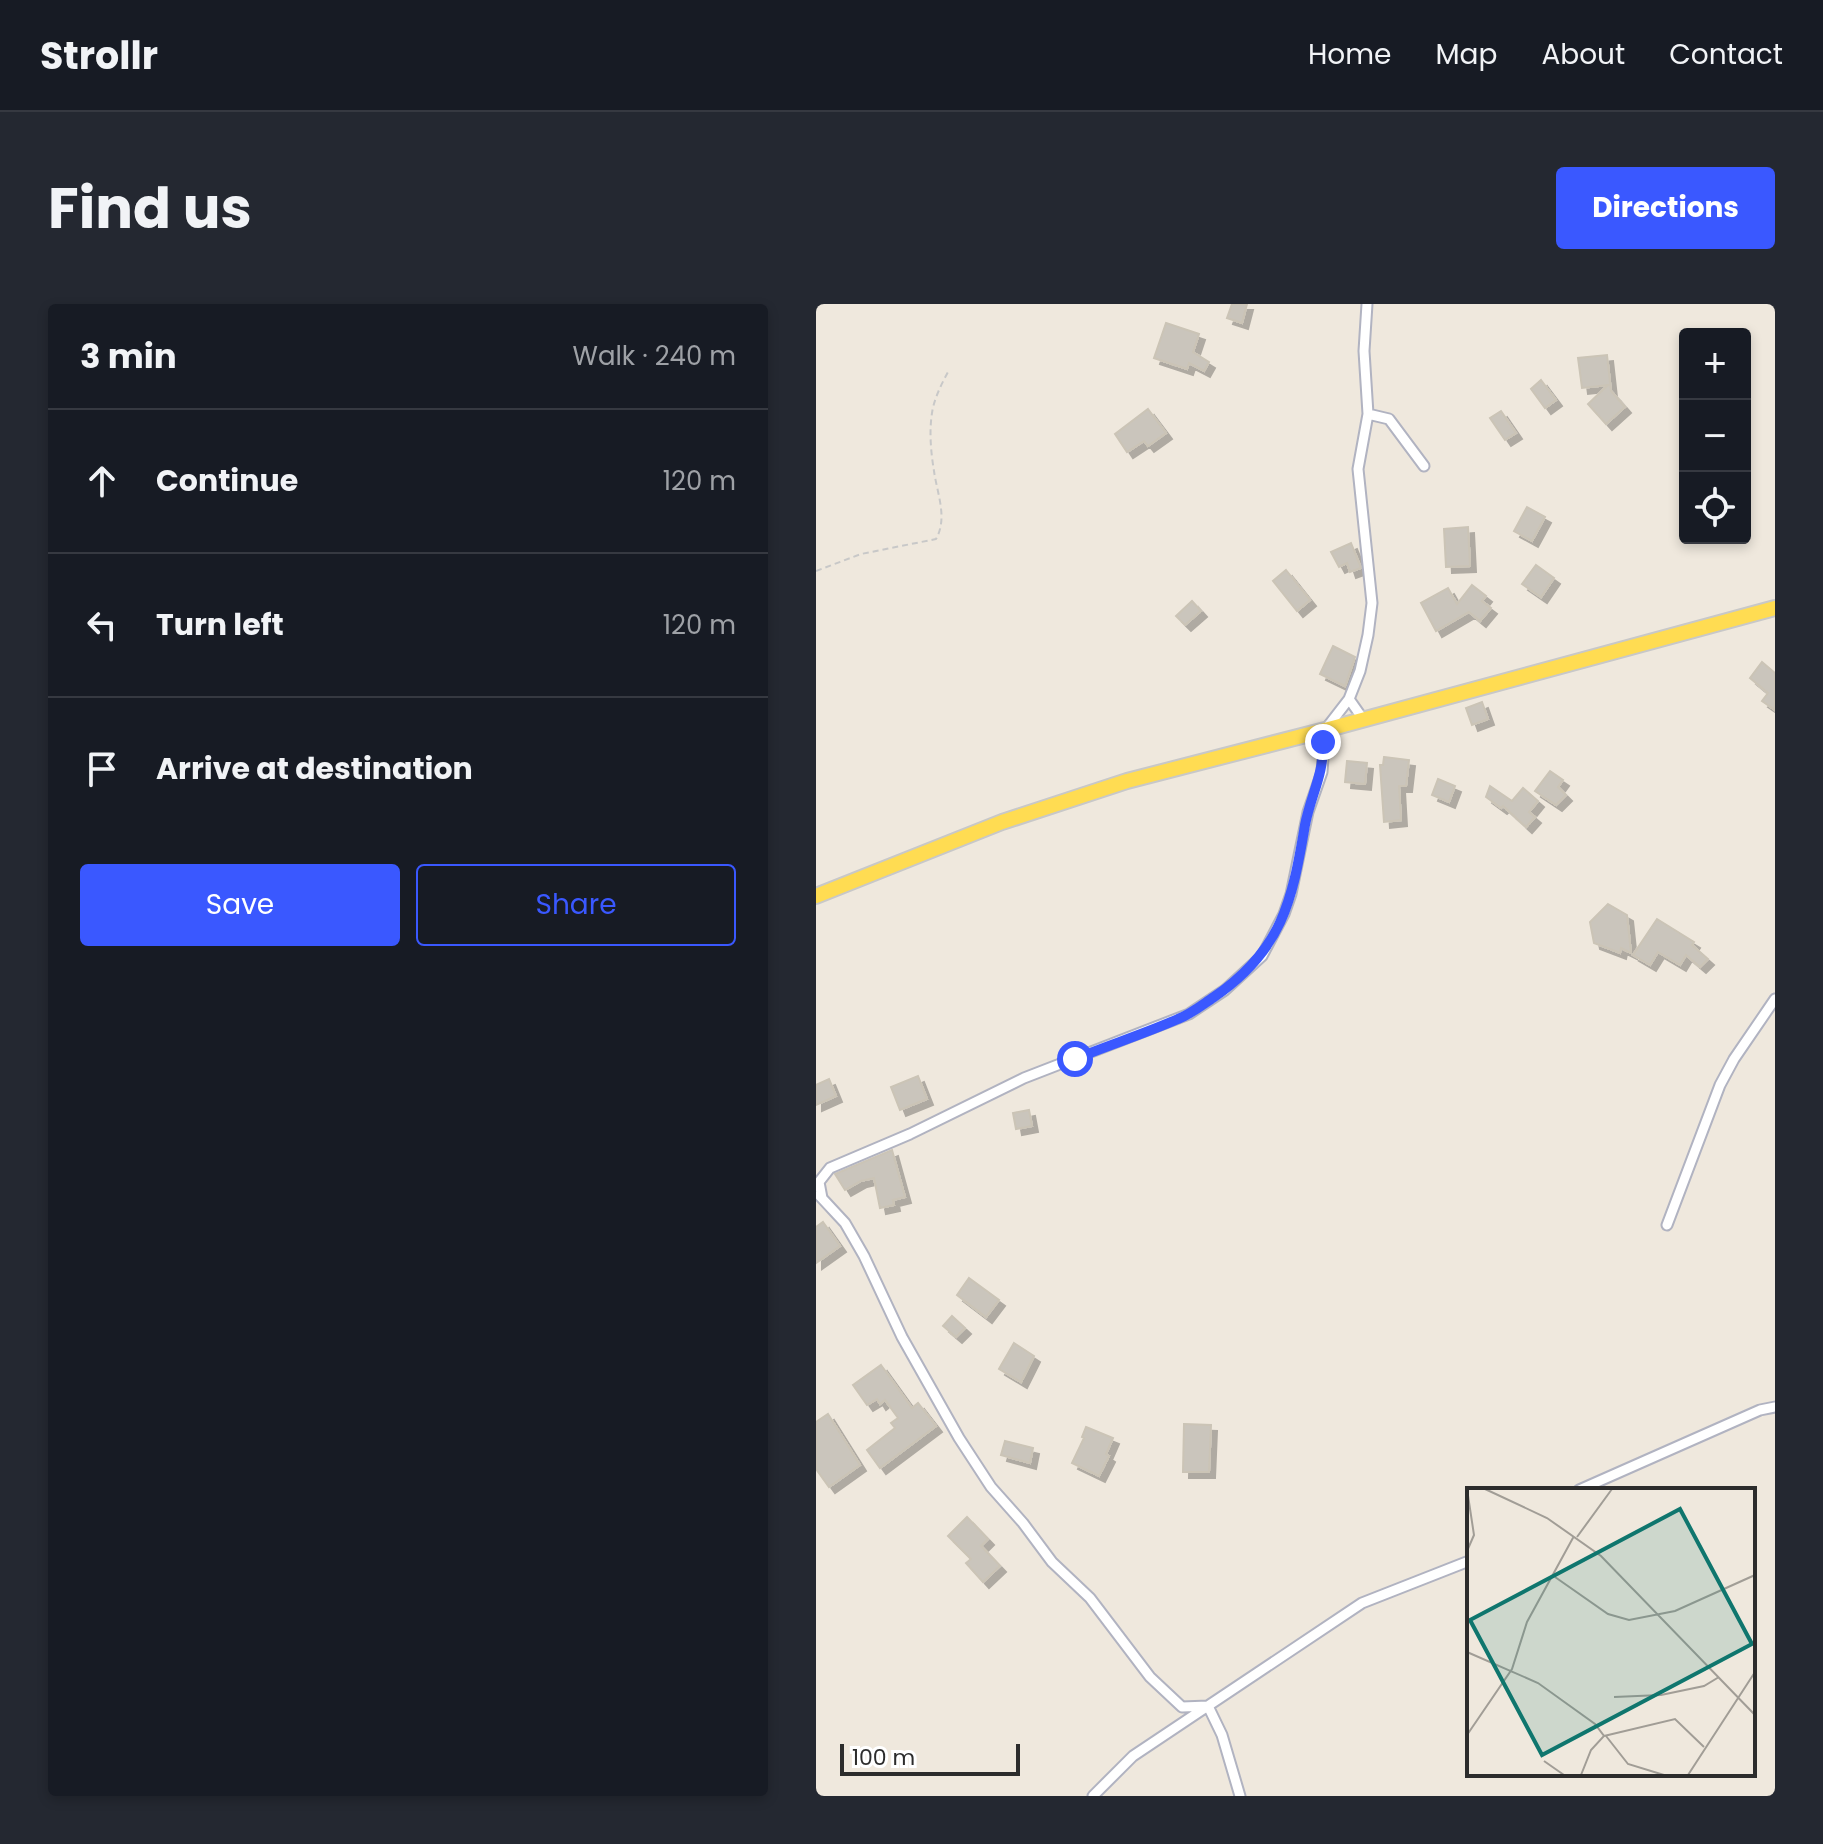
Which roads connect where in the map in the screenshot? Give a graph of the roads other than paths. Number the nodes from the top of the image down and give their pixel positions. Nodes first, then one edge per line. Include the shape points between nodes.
1 (1367, 304) edge
2 (1368, 414) junction
3 (1424, 466) dead end
4 (1775, 608) edge
5 (1349, 699) junction
6 (1363, 719) junction
7 (1325, 730) junction
8 (816, 896) edge
9 (1775, 999) edge
10 (816, 1168) edge
11 (830, 1168) junction
12 (819, 1196) edge
13 (1667, 1225) dead end
14 (1775, 1407) edge
15 (1584, 1488) edge
16 (1467, 1562) edge
17 (1208, 1706) junction
18 (1093, 1796) edge
19 (1240, 1796) edge

1 - 2 street
2 - 3 street via 1389,419
2 - 5 street via 1358,469 1372,603 1360,671
4 - 6 main road
5 - 6 street
5 - 7 street
6 - 7 main road
7 - 8 main road via 1127,781 1002,822
7 - 11 street via 1322,772 1291,894 1262,956 1247,972 1178,1020 1024,1078
9 - 13 street via 1720,1085
10 - 11 street
11 - 12 street via 819,1182
12 - 17 street via 845,1223 902,1337 991,1487 1052,1562 1090,1598 1150,1677 1182,1707
14 - 15 street
16 - 17 street via 1362,1603
17 - 18 street via 1133,1756
17 - 19 street

